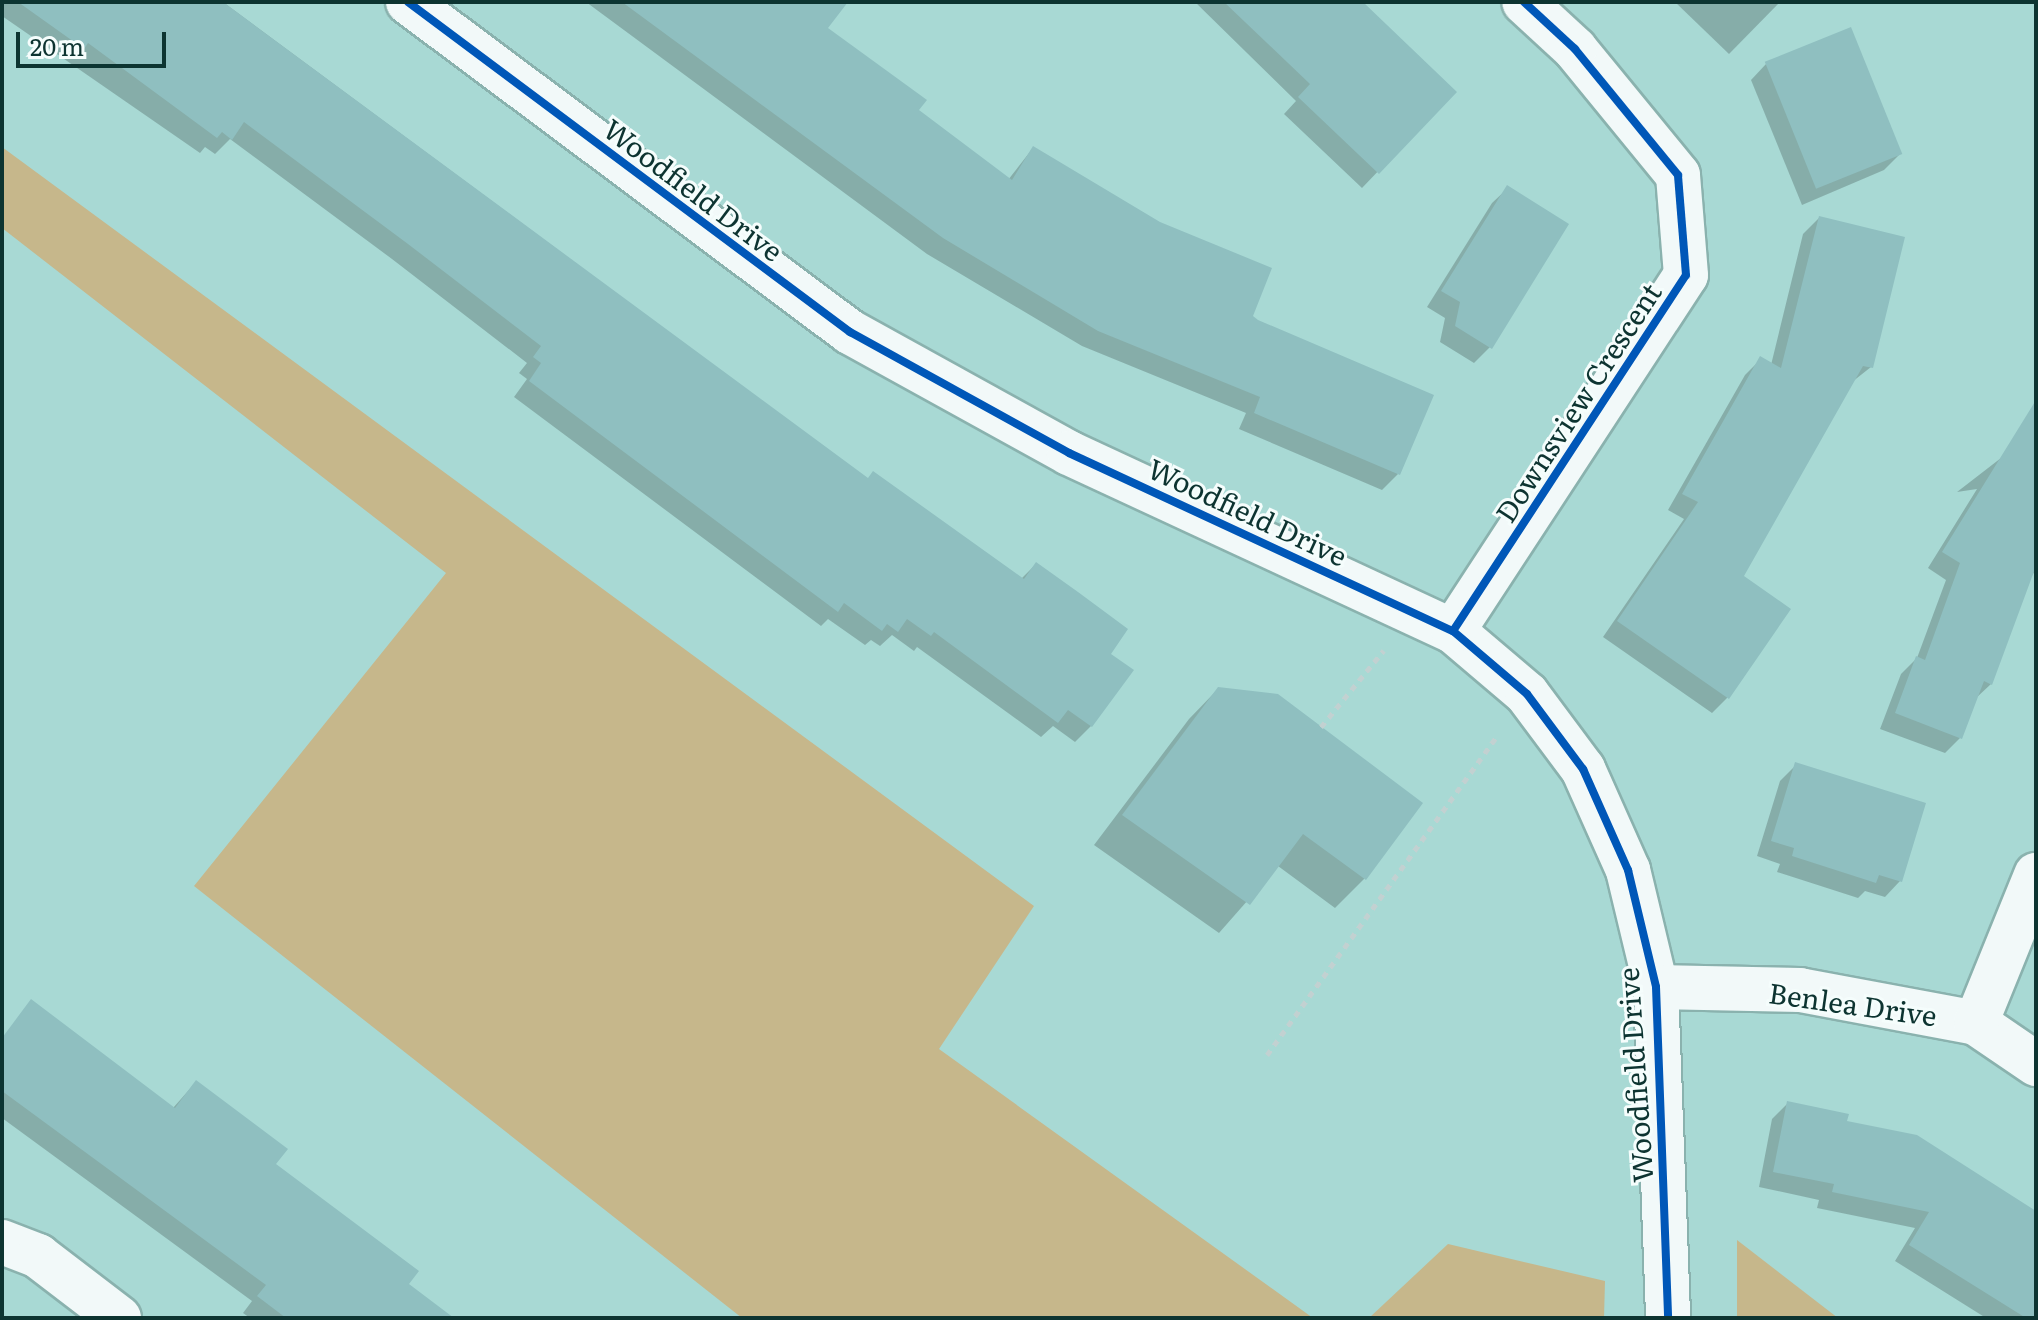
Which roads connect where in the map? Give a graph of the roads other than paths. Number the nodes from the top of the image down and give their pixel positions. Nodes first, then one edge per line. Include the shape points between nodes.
1 (408, 2) edge
2 (1524, 2) edge
3 (1453, 631) junction
4 (2036, 875) edge
5 (1656, 987) junction
6 (1976, 1023) junction
7 (2036, 1064) edge
8 (2, 1242) edge
9 (119, 1318) edge
10 (1668, 1318) edge

1 - 3 street, Woodfield Drive via 850,332 1069,453
2 - 3 street, Downsview Crescent via 1575,49 1678,175 1686,275
3 - 5 street, Woodfield Drive via 1527,694 1583,769 1628,870
4 - 6 street
5 - 6 street, Benlea Drive via 1800,990
5 - 10 street, Woodfield Drive
6 - 7 street, Benlea Drive
8 - 9 street via 38,1256

